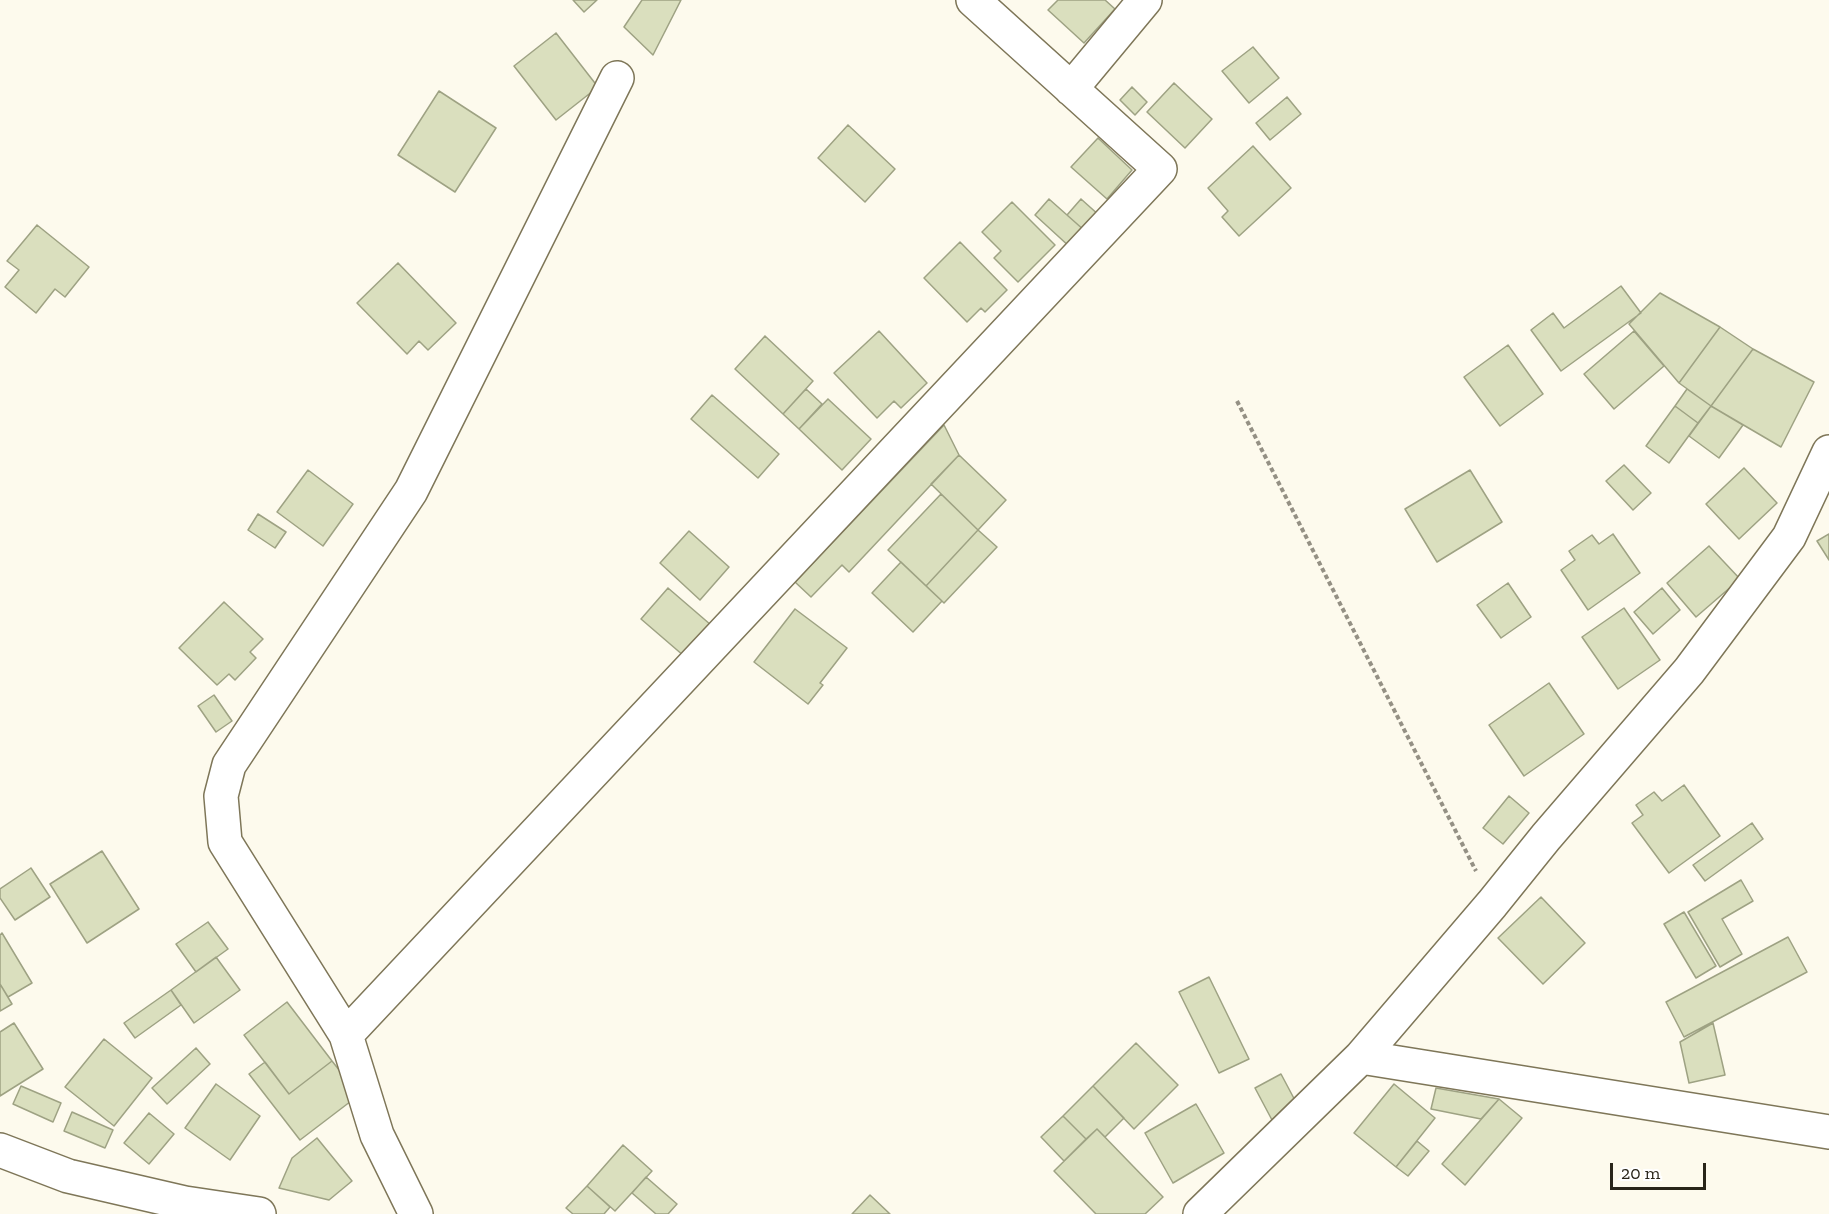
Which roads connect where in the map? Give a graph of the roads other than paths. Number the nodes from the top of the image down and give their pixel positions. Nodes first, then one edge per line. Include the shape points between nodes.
1 (973, 0) edge
2 (1145, 0) edge
3 (617, 78) dead end
4 (1071, 89) junction
5 (1829, 452) edge
6 (346, 1035) junction
7 (1361, 1058) junction
8 (1829, 1132) edge
9 (0, 1150) edge
10 (259, 1214) edge
11 (416, 1214) edge
12 (1200, 1214) edge

1 - 4 street
2 - 4 street
3 - 6 street via 411,491 229,765 221,796 225,842
4 - 6 street via 1160,169
5 - 7 street via 1789,537 1689,671
6 - 11 street via 377,1135
7 - 8 street
7 - 12 street
9 - 10 street via 68,1176 185,1203

